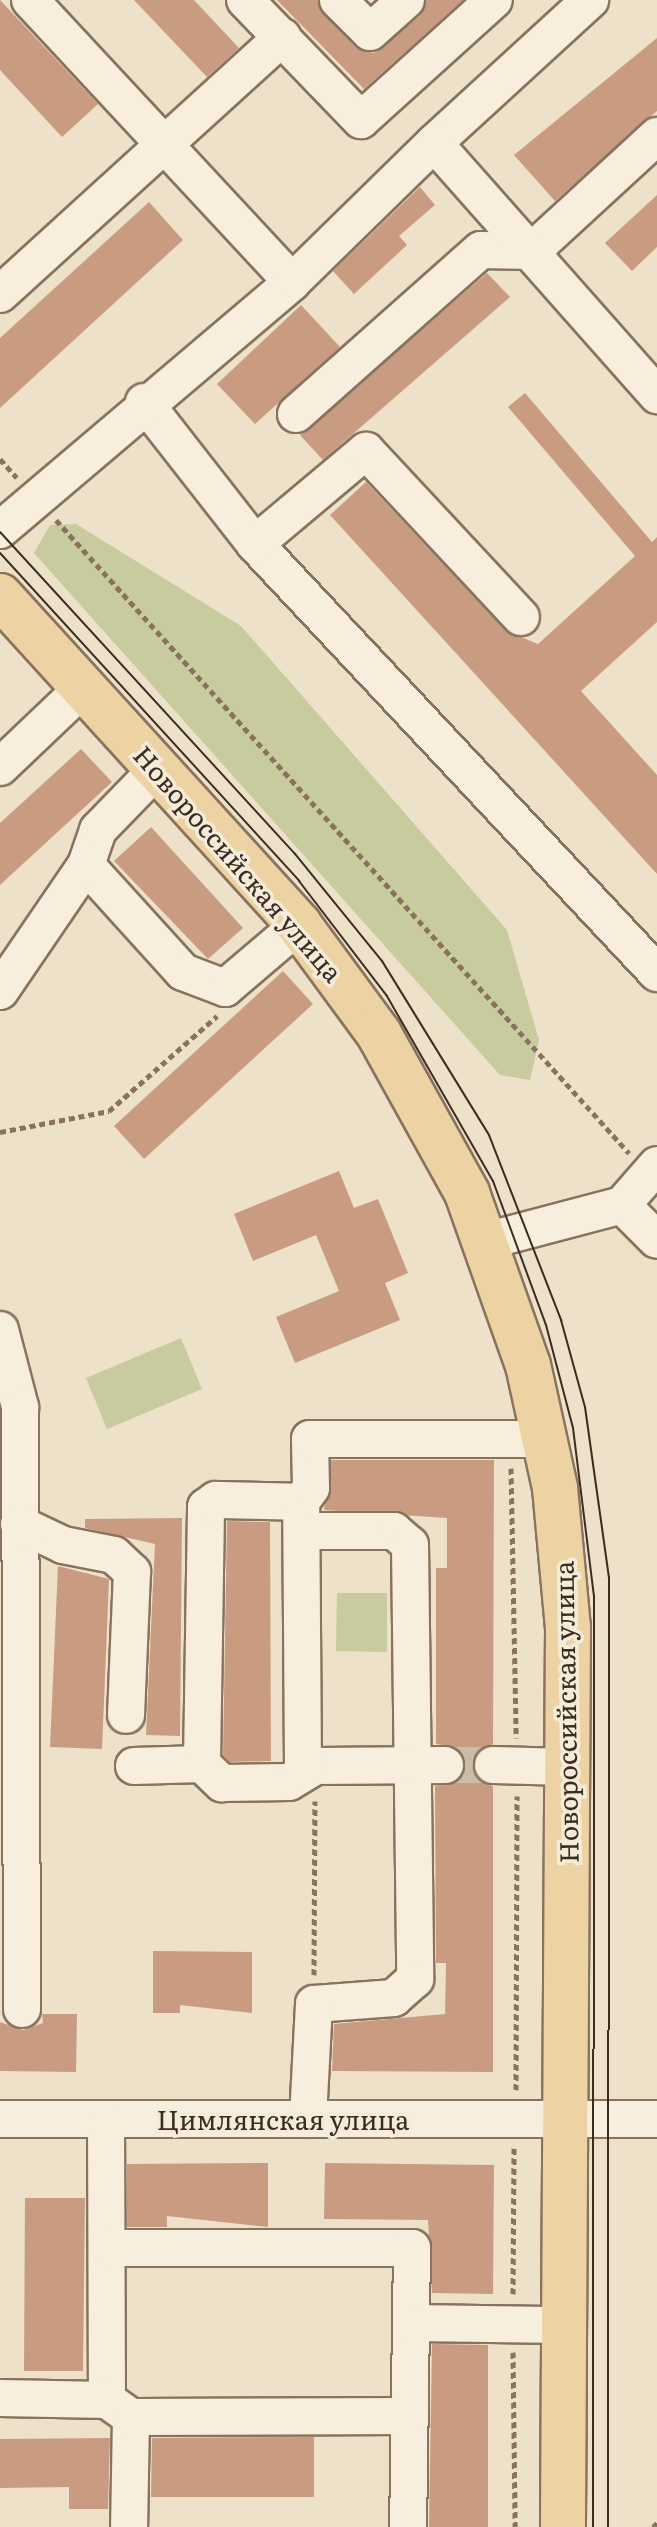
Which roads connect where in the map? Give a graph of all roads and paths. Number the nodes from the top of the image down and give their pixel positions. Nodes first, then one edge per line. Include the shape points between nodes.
1 (30, 0) edge
2 (245, 0) edge
3 (338, 0) edge
4 (406, 0) edge
5 (494, 0) edge
6 (590, 0) edge
7 (378, 25) junction
8 (282, 37) junction
9 (418, 69) junction
10 (657, 136) edge
11 (164, 143) junction
12 (434, 143) junction
13 (532, 251) junction
14 (292, 282) junction
15 (0, 294) edge
16 (657, 395) edge
17 (144, 402) junction
18 (296, 414) dead end
19 (0, 459) edge
20 (36, 498) junction
21 (0, 530) edge
22 (255, 544) junction
23 (0, 596) edge
24 (521, 617) dead end
25 (84, 687) junction
26 (0, 767) edge
27 (158, 768) junction
28 (86, 865) junction
29 (299, 925) junction
30 (657, 973) edge
31 (0, 991) edge
32 (226, 1008) dead end
33 (0, 1132) edge
34 (652, 1169) edge
35 (622, 1205) junction
36 (657, 1240) edge
37 (486, 1241) junction
38 (2, 1341) edge
39 (546, 1439) junction
40 (302, 1516) junction
41 (19, 1524) junction
42 (126, 1715) dead end
43 (202, 1764) junction
44 (445, 1765) tunnel mouth
45 (493, 1765) tunnel mouth
46 (134, 1766) dead end
47 (409, 1766) junction
48 (309, 1767) junction
49 (568, 1767) junction
50 (10, 1909) edge
51 (314, 2004) junction
52 (22, 2009) dead end
53 (0, 2119) edge
54 (106, 2119) junction
55 (308, 2119) junction
56 (657, 2119) edge
57 (567, 2120) junction
58 (109, 2248) junction
59 (414, 2323) junction
60 (566, 2325) junction
61 (0, 2398) edge
62 (119, 2409) junction
63 (409, 2416) junction
64 (129, 2527) edge
65 (408, 2527) edge
66 (563, 2527) edge

1 - 11 street
2 - 8 street
3 - 7 street via 370,32
4 - 7 street
5 - 9 street
6 - 12 street
7 - 9 street
8 - 9 street via 361,120
8 - 11 street
10 - 13 street
11 - 14 street
11 - 15 street
12 - 13 street
12 - 14 street
13 - 16 street
13 - 18 street via 481,250
14 - 17 street
17 - 20 street
17 - 22 street
19 - 20 path
20 - 21 street
20 - 34 path
22 - 24 street via 366,451
22 - 30 street
23 - 25 main road, Новороссийская улица
25 - 26 street
25 - 27 main road, Новороссийская улица
27 - 28 street via 98,830
27 - 29 main road, Новороссийская улица
28 - 29 street via 183,972 225,988
28 - 31 street
29 - 37 main road, Новороссийская улица via 411,1085
32 - 33 path via 109,1111
34 - 35 street
35 - 36 street
35 - 37 street
37 - 39 main road, Новороссийская улица
38 - 41 street via 20,1407
39 - 40 street via 310,1439 311,1488
39 - 49 main road, Новороссийская улица via 566,1599
40 - 43 street via 216,1500 206,1507
40 - 47 street via 394,1531 410,1545
40 - 48 street
41 - 42 street via 63,1545 114,1555 132,1572
41 - 50 street
43 - 46 street
43 - 48 street via 222,1783 289,1782
44 - 47 street
45 - 49 street
47 - 48 street
47 - 51 street via 415,1979 394,1998
48 - 51 path
49 - 57 main road, Новороссийская улица
50 - 52 street
51 - 55 street
53 - 54 street, Цимлянская улица
54 - 55 street, Цимлянская улица
54 - 58 street
55 - 57 street, Цимлянская улица
56 - 57 street, Цимлянская улица
57 - 60 main road, Новороссийская улица
58 - 59 street via 412,2248
58 - 62 street
59 - 60 street
59 - 63 street
60 - 66 main road, Новороссийская улица
61 - 62 street
62 - 63 street
62 - 64 street
63 - 65 street

